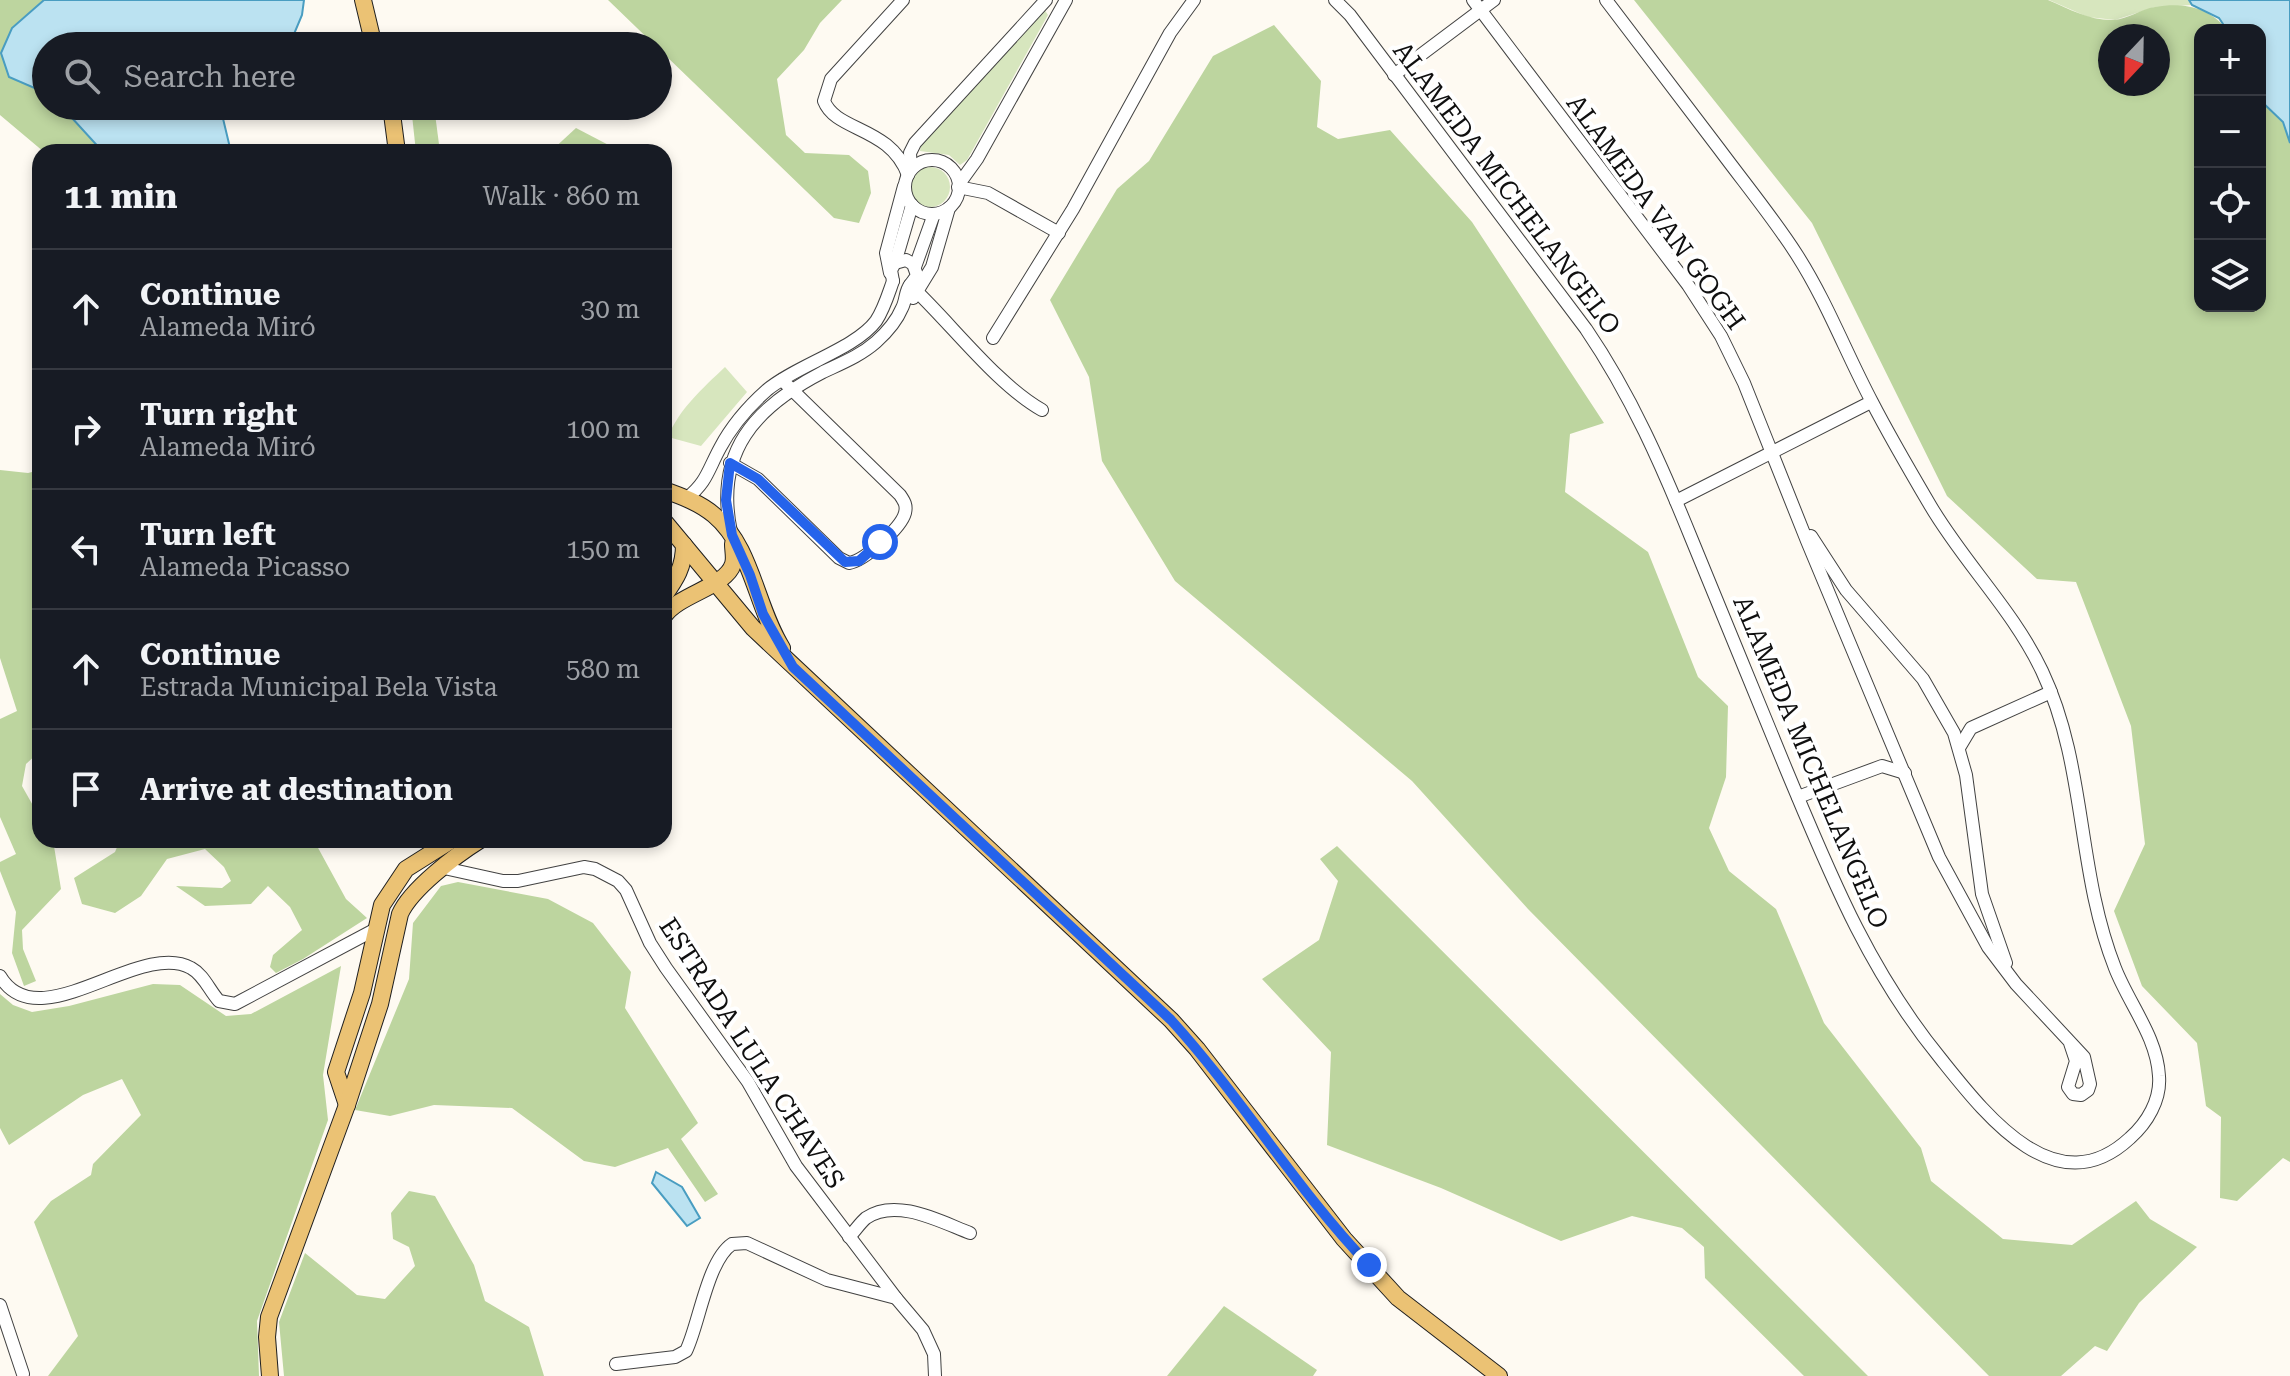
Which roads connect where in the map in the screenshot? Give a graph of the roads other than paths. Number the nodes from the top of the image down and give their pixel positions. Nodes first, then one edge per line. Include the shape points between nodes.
1 (363, 0) edge
2 (373, 0) edge
3 (903, 0) edge
4 (1066, 0) edge
5 (1194, 0) edge
6 (1335, 0) edge
7 (1494, 0) edge
8 (1606, 0) edge
9 (1044, 2) edge
10 (1476, 5) edge
11 (1057, 15) junction
12 (371, 32) edge
13 (379, 32) edge
14 (1394, 75) junction
15 (384, 120) edge
16 (393, 120) edge
17 (387, 144) edge
18 (396, 144) edge
19 (908, 176) junction
20 (958, 186) junction
21 (912, 205) junction
22 (949, 208) junction
23 (934, 214) junction
24 (1059, 233) junction
25 (895, 263) junction
26 (915, 267) junction
27 (892, 280) junction
28 (912, 287) junction
29 (993, 338) dead end
30 (782, 380) junction
31 (795, 390) junction
32 (1871, 402) junction
33 (1042, 410) dead end
34 (1772, 452) junction
35 (730, 463) junction
36 (672, 493) edge
37 (687, 498) junction
38 (1676, 501) junction
39 (1795, 509) junction
40 (672, 511) edge
41 (672, 530) edge
42 (732, 535) junction
43 (684, 545) junction
44 (714, 583) junction
45 (672, 585) edge
46 (1846, 590) junction
47 (1833, 599) junction
48 (672, 608) edge
49 (793, 667) junction
50 (2051, 692) junction
51 (1948, 722) junction
52 (1971, 728) junction
53 (1892, 745) junction
54 (1959, 748) junction
55 (1882, 766) junction
56 (1905, 773) junction
57 (1798, 797) junction
58 (452, 848) edge
59 (456, 848) edge
60 (459, 848) edge
61 (444, 868) junction
62 (467, 871) junction
63 (391, 890) junction
64 (1984, 903) junction
65 (382, 905) junction
66 (403, 908) junction
67 (1967, 910) junction
68 (376, 929) junction
69 (0, 976) edge
70 (2016, 984) junction
71 (350, 1028) junction
72 (2070, 1043) dead end
73 (366, 1047) junction
74 (347, 1105) junction
75 (970, 1233) dead end
76 (849, 1237) junction
77 (896, 1298) junction
78 (0, 1305) edge
79 (616, 1364) dead end
80 (23, 1374) edge
81 (270, 1376) edge
82 (935, 1376) edge
83 (1499, 1376) edge

1 - 12 main road
2 - 13 main road
3 - 19 street via 831,79 824,101 831,112 887,143
4 - 11 street
5 - 24 street via 1170,33
6 - 14 street, ALAMEDA MICHELANGELO
7 - 10 street
8 - 32 street, ALAMEDA MICHELANGELO via 1795,253
9 - 11 street
9 - 19 street via 915,143
10 - 14 street
10 - 34 street, ALAMEDA VAN GOGH via 1705,310 1734,362
11 - 20 street
14 - 38 street, ALAMEDA MICHELANGELO via 1606,358 1633,404
15 - 17 main road
16 - 18 main road
19 - 20 street via 919,163 936,160 950,168
19 - 21 street via 907,199
19 - 27 street via 886,253
20 - 22 street
20 - 24 street via 988,193
21 - 23 street
21 - 25 street
22 - 23 street
22 - 28 street via 932,267
23 - 26 street
24 - 29 street
25 - 26 street via 906,260
25 - 27 street
26 - 28 street
27 - 28 street
27 - 30 street via 870,328
28 - 31 street via 902,309 869,348
28 - 33 street via 1021,397
30 - 31 street
30 - 37 street via 737,422 707,478
31 - 35 street via 754,423
31 - 35 street via 900,495 906,507 903,518 867,556 845,562 758,479
32 - 34 street
32 - 50 street, ALAMEDA MICHELANGELO via 1940,521 2031,649
34 - 38 street
34 - 39 street, ALAMEDA VAN GOGH
35 - 42 street via 726,500
36 - 37 main road
37 - 40 main road
37 - 42 main road via 713,514
38 - 57 street, ALAMEDA MICHELANGELO
39 - 46 street, ALAMEDA VAN GOGH
39 - 47 street, ALAMEDA VAN GOGH
41 - 43 main road
42 - 44 main road via 733,566
42 - 49 main road via 763,614
43 - 44 main road
43 - 45 main road via 681,572
44 - 48 main road
44 - 49 main road
46 - 47 street
46 - 51 street, ALAMEDA VAN GOGH via 1923,679
47 - 53 street, ALAMEDA VAN GOGH
49 - 83 main road via 1171,1020 1344,1239 1398,1298
50 - 52 street
50 - 57 street, ALAMEDA MICHELANGELO via 2072,761 2098,919 2119,979 2151,1041 2159,1074 2146,1120 2127,1141 2100,1157 2069,1162 2034,1153 2006,1132 1942,1060 1863,941
51 - 52 street
51 - 54 street, ALAMEDA VAN GOGH
52 - 54 street
53 - 55 street
53 - 56 street, ALAMEDA VAN GOGH
54 - 64 street, ALAMEDA VAN GOGH
55 - 56 street
55 - 57 street
56 - 67 street, ALAMEDA VAN GOGH
58 - 63 main road via 406,869
59 - 61 main road
60 - 62 street
61 - 62 street, ESTRADA LULA CHAVES
61 - 66 main road
62 - 76 street, ESTRADA LULA CHAVES via 518,881 584,867 618,881 666,968
63 - 65 main road
63 - 66 main road via 402,890 406,896
64 - 67 street
64 - 70 street, ALAMEDA VAN GOGH
65 - 66 main road via 387,913
65 - 68 main road
66 - 73 main road
67 - 70 street, ALAMEDA VAN GOGH
68 - 69 street via 235,1004 219,1001 192,968 168,962 35,998 15,992
68 - 71 main road
70 - 72 street, ALAMEDA VAN GOGH
71 - 73 main road via 350,1042
71 - 74 main road via 336,1072
73 - 74 main road
74 - 81 main road via 269,1317
75 - 76 street via 893,1209 868,1217
76 - 77 street, ESTRADA LULA CHAVES
77 - 79 street via 827,1280 747,1243 732,1244 717,1265 686,1351
77 - 82 street, ESTRADA LULA CHAVES via 928,1337
78 - 80 street

